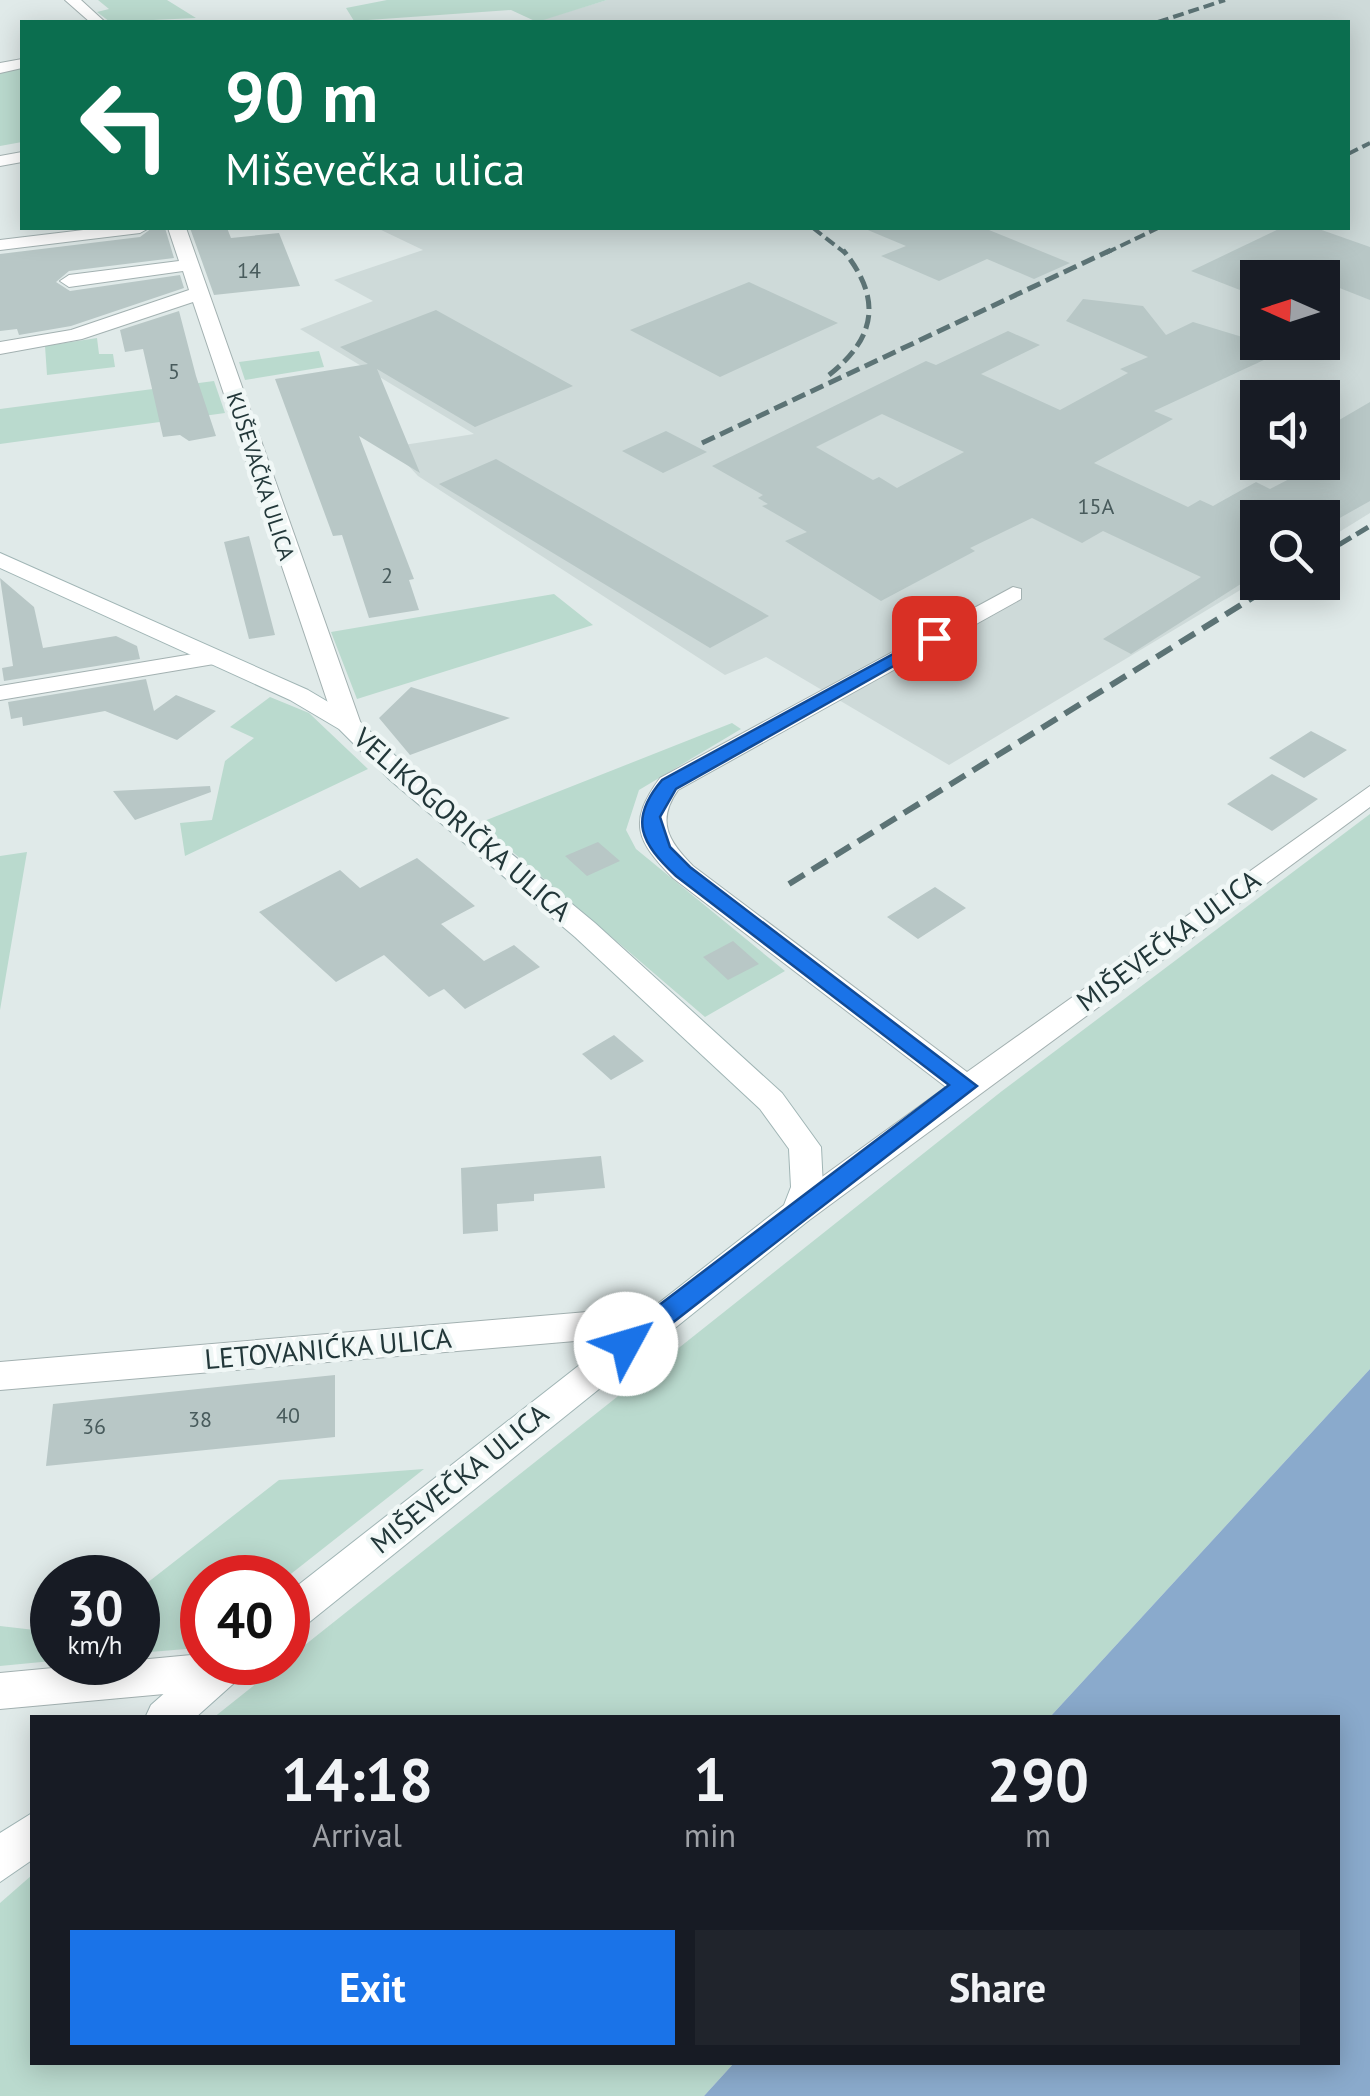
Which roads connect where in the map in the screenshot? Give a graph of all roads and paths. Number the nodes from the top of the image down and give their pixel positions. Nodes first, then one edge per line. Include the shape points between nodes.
1 (72, 0) edge
2 (96, 20) edge
3 (124, 230) edge
4 (178, 230) edge
5 (0, 245) edge
6 (189, 265) junction
7 (69, 281) dead end
8 (200, 293) junction
9 (0, 348) edge
10 (0, 560) edge
11 (1013, 594) dead end
12 (210, 658) junction
13 (0, 693) edge
14 (348, 724) junction
15 (1370, 794) edge
16 (965, 1086) junction
17 (797, 1212) junction
18 (657, 1320) junction
19 (0, 1376) edge
20 (310, 1598) edge
21 (180, 1672) edge
22 (203, 1685) edge
23 (0, 1691) edge
24 (168, 1715) edge
25 (30, 1835) edge
26 (0, 1861) edge

1 - 2 street
3 - 5 street
4 - 6 street, KUŠEVAČKA ULICA
6 - 7 street
6 - 8 street, KUŠEVAČKA ULICA
8 - 9 street via 74,335
8 - 14 street, KUŠEVAČKA ULICA
10 - 12 street, VELIKOGORIČKA ULICA
11 - 16 street via 669,784 650,817 661,850 683,872
12 - 13 street
12 - 14 street, VELIKOGORIČKA ULICA via 299,695
14 - 17 street, VELIKOGORIČKA ULICA via 771,1102 805,1146 807,1187
15 - 16 street, MIŠEVEČKA ULICA
16 - 17 street, MIŠEVEČKA ULICA
17 - 18 street, MIŠEVEČKA ULICA
18 - 19 street, LETOVANIĆKA ULICA
18 - 20 street, MIŠEVEČKA ULICA
21 - 23 street
22 - 24 street
25 - 26 street

